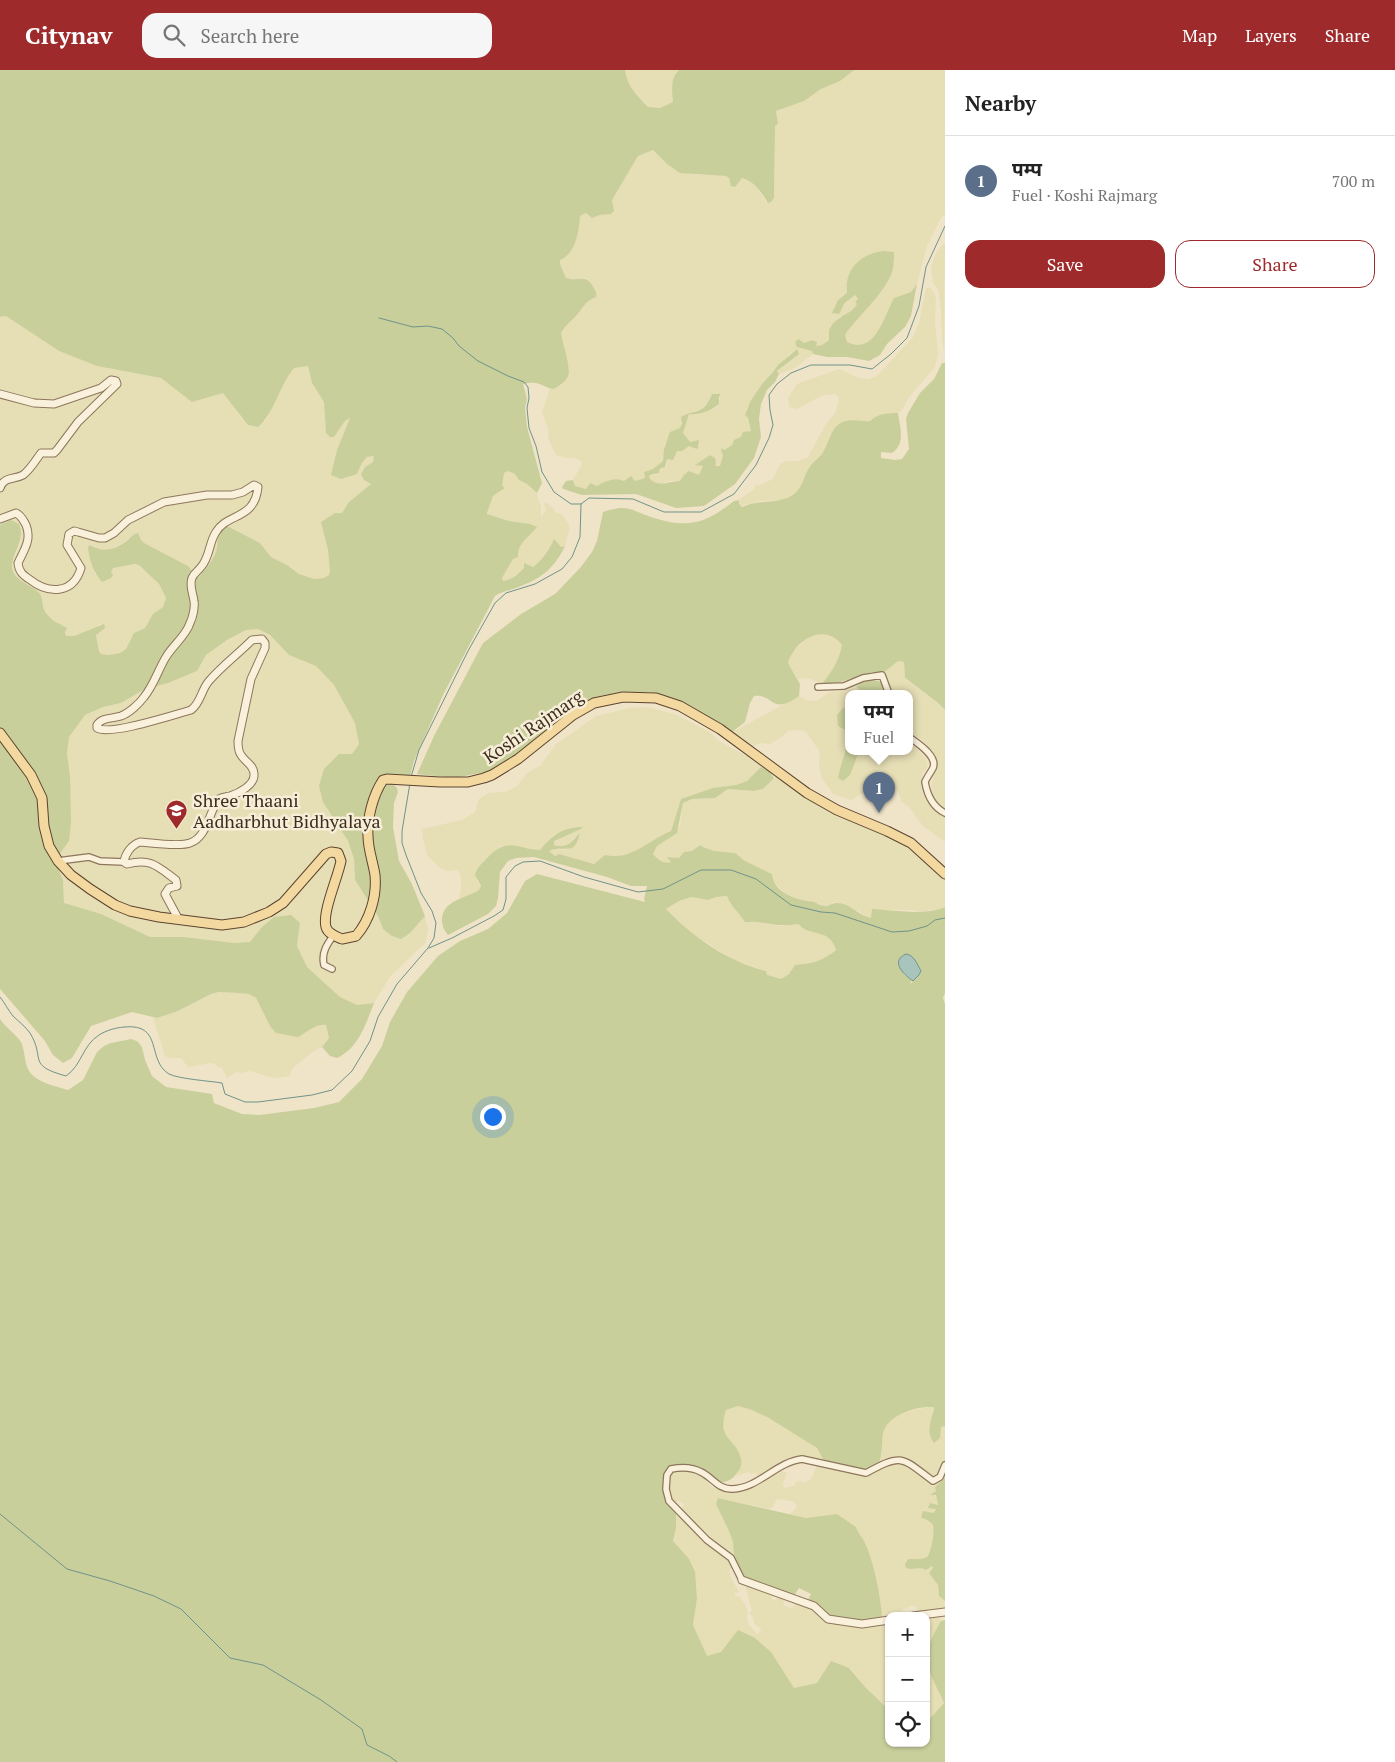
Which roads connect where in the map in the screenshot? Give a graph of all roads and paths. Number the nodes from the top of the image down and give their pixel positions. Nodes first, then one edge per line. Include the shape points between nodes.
1 (0, 394) edge
2 (0, 488) edge
3 (0, 519) edge
4 (818, 687) dead end
5 (888, 690) edge
6 (0, 733) edge
7 (913, 740) edge
8 (945, 813) edge
9 (58, 861) junction
10 (124, 862) junction
11 (945, 874) edge
12 (179, 920) junction
13 (334, 935) junction
14 (332, 969) dead end
15 (945, 1465) edge
16 (742, 1580) joint
17 (945, 1612) edge
18 (930, 1614) edge
19 (885, 1621) edge

1 - 2 street via 34,403 54,404 116,381 115,387 94,404 58,450 41,453 27,472 2,481
3 - 10 street via 16,513 28,531 26,548 18,563 22,574 38,586 49,590 62,589 75,580 81,568 67,545 69,534 74,531 105,538 128,520 164,502 232,495 254,485 258,487 251,507 222,524 215,532 202,567 191,579 194,603 191,622 167,656 146,695 122,716 102,720 96,725 102,731 122,729 190,710 199,702 210,680 252,640 262,639 265,648 251,679 238,740 242,757 254,773 253,779 237,793 221,798 205,829 192,843 140,842 128,852
4 - 5 street via 844,686 882,675
6 - 9 main road via 31,775 42,798 48,846
7 - 8 street via 933,758 934,767 925,782 926,791 933,803
9 - 10 street via 90,857 100,861
9 - 12 main road via 115,905 145,915
10 - 12 street via 146,861 176,880 177,886 169,888 165,894
11 - 13 main road, Koshi Rajmarg via 911,843 837,810 720,729 680,706 656,698 623,697 594,703 573,715 518,759 492,775 468,782 383,780 368,822 375,891 367,922 356,936 342,939
12 - 13 main road via 222,925 244,922 269,912 283,903 331,852 338,853 341,861 326,921 326,928
13 - 14 street via 325,946 322,962
15 - 16 street via 940,1477 933,1481 905,1460 890,1461 866,1473 802,1458 792,1460 750,1485 731,1489 719,1486 702,1472 684,1467 671,1469 666,1489 669,1501 707,1540 731,1558
16 - 19 street via 814,1606 828,1620 862,1624
17 - 18 street

